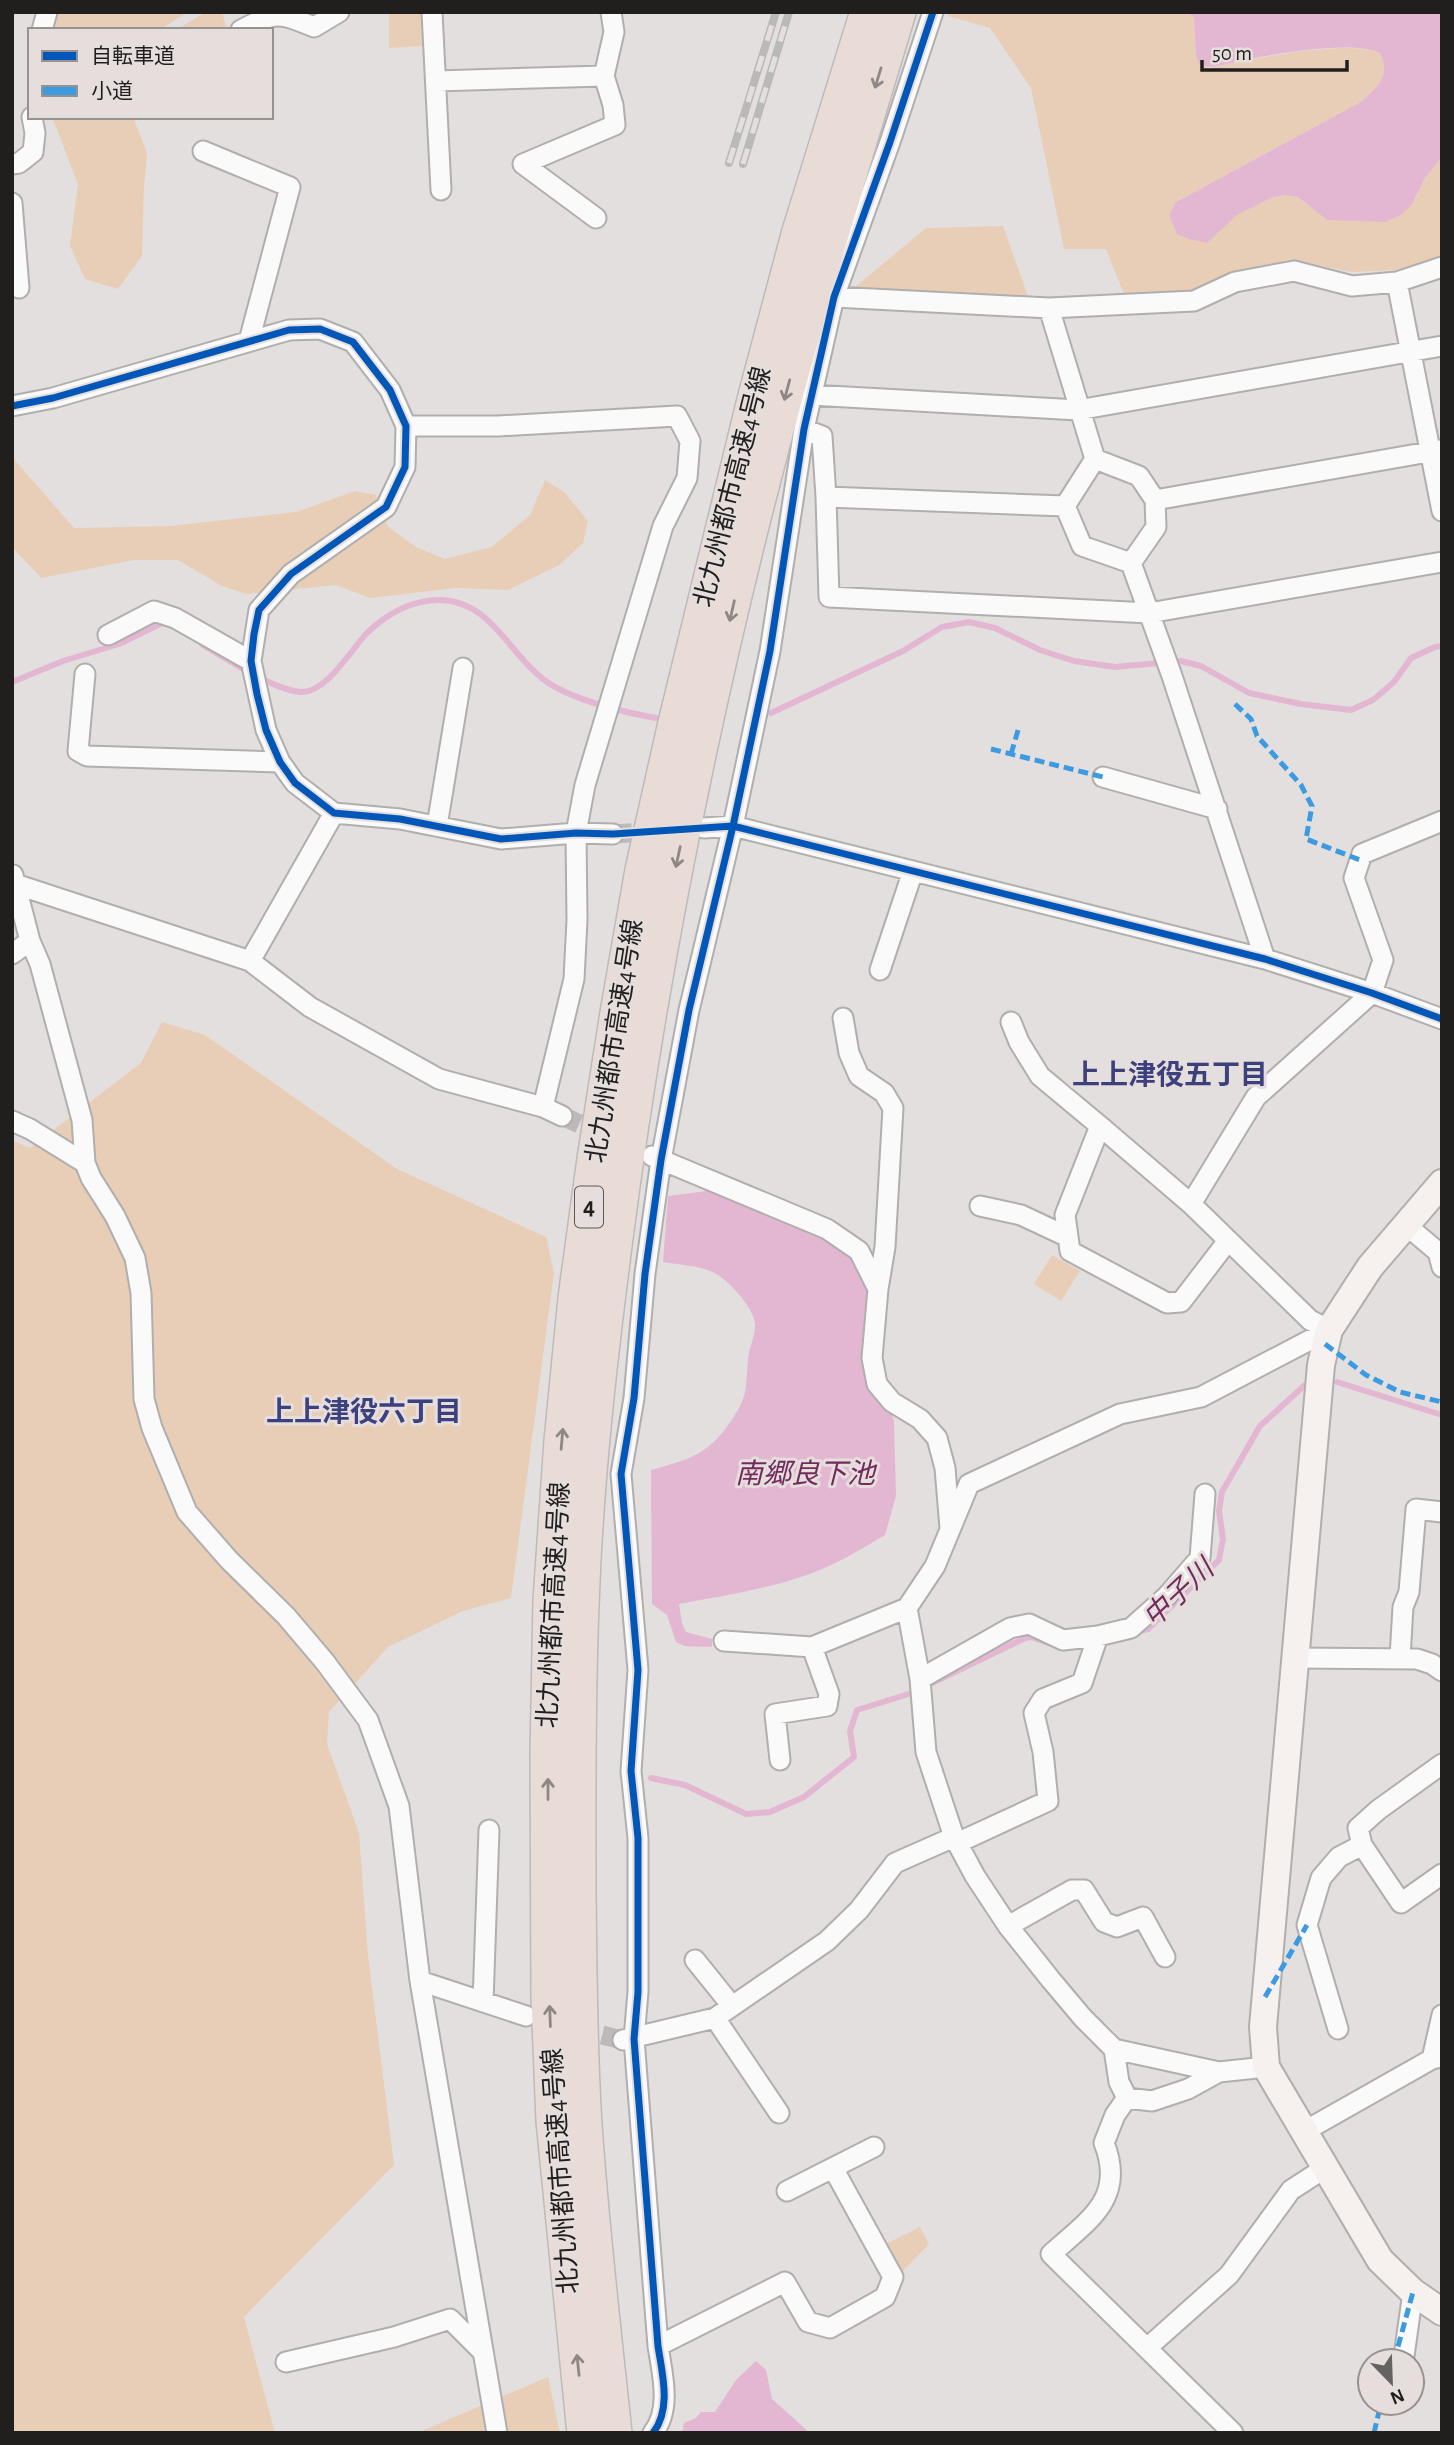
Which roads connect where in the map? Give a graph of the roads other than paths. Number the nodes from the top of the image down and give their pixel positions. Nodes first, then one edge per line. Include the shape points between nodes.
1 (339, 12) edge
2 (432, 12) edge
3 (611, 12) edge
4 (868, 12) edge
5 (898, 12) edge
6 (933, 12) edge
7 (245, 28) edge
8 (604, 76) junction
9 (436, 81) junction
10 (32, 119) edge
11 (203, 151) dead end
12 (12, 164) edge
13 (441, 190) dead end
14 (12, 203) edge
15 (596, 218) dead end
16 (1442, 267) edge
17 (1397, 282) junction
18 (19, 288) dead end
19 (834, 297) junction
20 (1049, 308) junction
21 (248, 341) junction
22 (1442, 346) edge
23 (1410, 351) junction
24 (811, 395) junction
25 (12, 406) edge
26 (1078, 410) junction
27 (405, 426) junction
28 (804, 429) junction
29 (1436, 451) edge
30 (1095, 459) junction
31 (825, 496) junction
32 (1155, 500) junction
33 (1065, 506) junction
34 (1442, 511) edge
35 (1442, 562) edge
36 (1131, 563) junction
37 (1149, 613) junction
38 (108, 635) dead end
39 (252, 665) junction
40 (463, 668) dead end
41 (85, 674) dead end
42 (280, 762) junction
43 (1103, 777) dead end
44 (1217, 809) junction
45 (334, 813) junction
46 (1442, 821) edge
47 (733, 825) junction
48 (437, 826) junction
49 (704, 828) dead end
50 (576, 833) junction
51 (613, 834) tunnel mouth
52 (913, 871) junction
53 (13, 880) edge
54 (30, 941) junction
55 (12, 954) edge
56 (1265, 959) junction
57 (250, 961) junction
58 (880, 970) dead end
59 (1372, 993) junction
60 (843, 1018) dead end
61 (1442, 1019) edge
62 (1011, 1022) dead end
63 (543, 1107) junction
64 (562, 1116) tunnel mouth
65 (12, 1121) edge
66 (1100, 1126) junction
67 (656, 1158) junction
68 (85, 1163) junction
69 (1442, 1183) edge
70 (1191, 1204) junction
71 (980, 1206) dead end
72 (1406, 1225) junction
73 (1068, 1237) junction
74 (1227, 1242) junction
75 (1442, 1267) edge
76 (878, 1289) junction
77 (1329, 1330) junction
78 (1205, 1494) dead end
79 (1442, 1512) edge
80 (950, 1532) junction
81 (907, 1608) junction
82 (1098, 1636) junction
83 (724, 1642) dead end
84 (812, 1647) junction
85 (1400, 1657) junction
86 (1294, 1658) junction
87 (1442, 1671) edge
88 (920, 1679) junction
89 (780, 1760) dead end
90 (1442, 1764) edge
91 (489, 1830) dead end
92 (956, 1840) junction
93 (1362, 1845) junction
94 (1442, 1874) edge
95 (1008, 1926) junction
96 (1165, 1957) dead end
97 (695, 1960) dead end
98 (420, 1981) junction
99 (484, 2002) junction
100 (732, 2006) junction
101 (1442, 2015) edge
102 (526, 2016) dead end
103 (715, 2018) junction
104 (1338, 2029) dead end
105 (628, 2040) junction
106 (1114, 2049) junction
107 (1437, 2058) edge
108 (1266, 2067) junction
109 (1219, 2072) junction
110 (1127, 2098) junction
111 (779, 2113) dead end
112 (1303, 2132) junction
113 (874, 2147) dead end
114 (833, 2168) junction
115 (1325, 2168) junction
116 (787, 2191) dead end
117 (1413, 2292) junction
118 (1442, 2312) edge
119 (658, 2346) junction
120 (1405, 2347) edge
121 (1147, 2348) junction
122 (483, 2352) junction
123 (286, 2362) dead end
124 (497, 2433) edge
125 (585, 2433) edge
126 (614, 2433) edge
127 (653, 2433) edge
128 (1233, 2433) edge

1 - 7 street via 314,27 284,14
2 - 9 street
3 - 8 street via 614,32
125 -> 4 highway, 北九州都市高速4号線 / 4 via 554,2121 549,1984 551,1600 576,1298 618,1013 643,870 676,723 799,235
5 -> 126 highway, 北九州都市高速4号線 / 4 via 783,405 705,725 648,1014 607,1300 581,1602 577,1756 584,2121
6 - 19 street
8 - 9 street
8 - 15 street via 615,125 523,164
9 - 13 street
10 - 12 street via 33,152
11 - 21 street via 290,187
14 - 18 street
16 - 17 street
17 - 20 street via 1352,286 1294,271 1235,282 1194,302
17 - 23 street
19 - 20 street
19 - 24 street
20 - 26 street
21 - 25 street
21 - 27 street via 289,330 320,329 353,342 390,390
22 - 23 street
23 - 26 street
23 - 29 street
24 - 26 street
24 - 28 street
26 - 30 street
27 - 39 street via 405,467 386,507 291,574 259,610
27 - 50 street via 677,416 690,441 687,478 663,526 609,698
28 - 31 street via 822,436
28 - 47 street via 770,651
29 - 32 street
29 - 34 street
30 - 32 street via 1139,475
30 - 33 street
31 - 33 street
31 - 37 street via 829,597
32 - 36 street via 1157,527
33 - 36 street via 1082,546
35 - 37 street
36 - 37 street
37 - 44 street
38 - 39 street via 154,611 175,618
39 - 42 street via 266,730
40 - 48 street
41 - 42 street via 78,751 87,756
42 - 45 street via 295,782
43 - 44 street
44 - 56 street
45 - 48 street
45 - 57 street
46 - 59 street via 1362,854 1354,878 1382,960
47 - 49 street
47 - 52 street
47 - 67 street
48 - 50 street via 501,839
50 - 51 street
50 - 63 street via 574,979
52 - 56 street
52 - 58 street
53 - 54 street
53 - 57 street
54 - 55 street
54 - 68 street via 82,1119
56 - 59 street
57 - 63 street via 310,1007 439,1079
59 - 61 street
59 - 70 street via 1256,1097
60 - 76 street via 849,1053 859,1076 884,1093 894,1108
62 - 66 street via 1040,1076
63 - 64 street
65 - 68 street
66 - 70 street
66 - 73 street via 1065,1215
67 - 76 street via 827,1229 859,1251
67 - 105 street via 634,1398 621,1474 638,1670 631,1771 638,1838 638,1992
68 - 98 street via 135,1258 141,1293 144,1399 187,1512 286,1616 368,1720 399,1806
69 - 72 street
70 - 74 street
71 - 73 street via 1021,1215
72 - 75 street via 1438,1252
72 - 77 street via 1370,1267
73 - 74 street via 1070,1251 1167,1303 1181,1302
74 - 77 street via 1310,1320
76 - 80 street via 872,1358 877,1384 937,1438 945,1468
77 - 80 street via 1201,1396 1120,1414 969,1484
77 - 86 street via 1321,1365
78 - 82 street via 1200,1558 1131,1628
79 - 85 street via 1416,1509
80 - 81 street via 935,1566
81 - 84 street
81 - 88 street
82 - 88 street via 1063,1640 1029,1625 1010,1629
82 - 92 street via 1082,1683 1043,1699 1034,1713 1048,1801
83 - 84 street
84 - 89 street via 829,1694 827,1706 775,1714
85 - 86 street
85 - 87 street
86 - 108 street via 1265,1997
88 - 92 street via 926,1752
90 - 93 street via 1358,1828
91 - 99 street
92 - 95 street
92 - 100 street via 895,1863 859,1910 827,1941
93 - 94 street via 1401,1903
93 - 104 street via 1339,1857 1321,1878 1307,1925
95 - 96 street via 1072,1890 1084,1890 1104,1922 1117,1927 1143,1916
95 - 106 street
97 - 100 street
98 - 99 street
98 - 122 street
99 - 102 street
100 - 103 street
101 - 107 street
103 - 105 street
103 - 111 street
105 - 119 street
106 - 109 street
106 - 110 street via 1119,2082
107 - 112 street
108 - 109 street
108 - 112 street
109 - 110 street via 1152,2101
110 - 121 street via 1104,2143 1112,2162 1112,2180 1096,2213 1051,2254
112 - 115 street
113 - 114 street
114 - 116 street
114 - 119 street via 893,2277 885,2297 831,2328 808,2322 785,2282
115 - 117 street via 1380,2260
115 - 121 street via 1291,2190 1228,2275
117 - 118 street
117 - 120 street
119 - 127 street via 665,2394 659,2427
121 - 128 street
122 - 123 street via 450,2319
122 - 124 street

